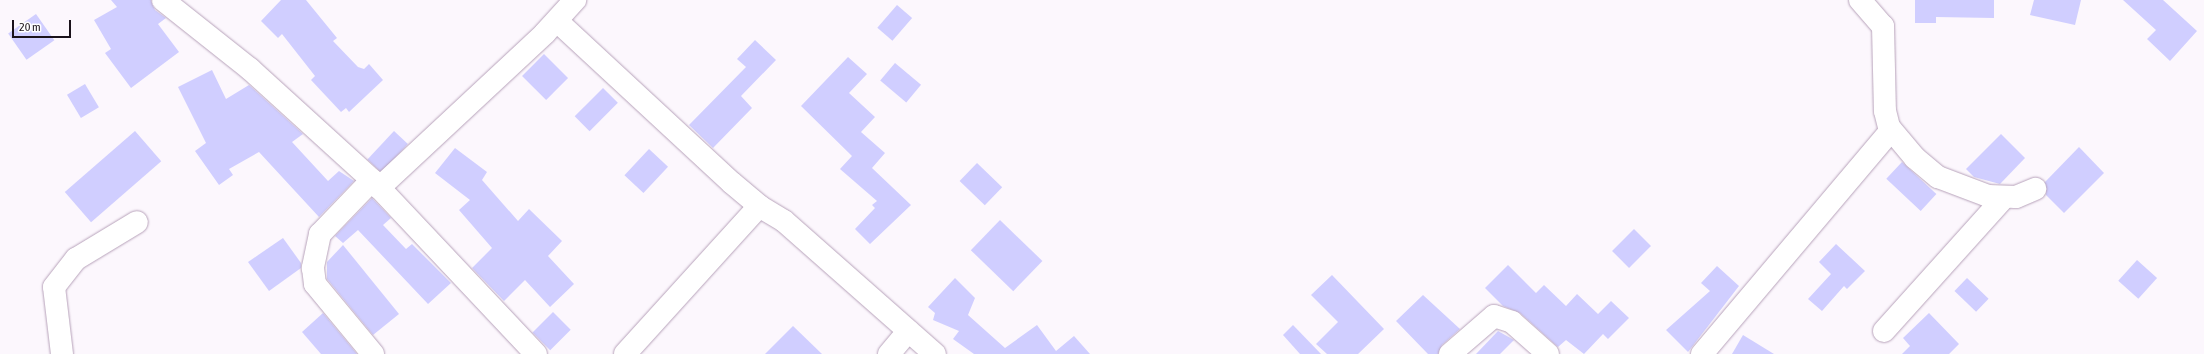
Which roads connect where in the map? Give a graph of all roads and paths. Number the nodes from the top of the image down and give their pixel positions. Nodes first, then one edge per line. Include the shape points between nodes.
1 (163, 0) edge
2 (575, 0) edge
3 (1860, 0) edge
4 (557, 21) junction
5 (1891, 130) junction
6 (376, 184) junction
7 (2035, 189) dead end
8 (2003, 199) junction
9 (759, 206) junction
10 (137, 222) dead end
11 (908, 331) junction
12 (1884, 331) dead end
13 (62, 354) edge
14 (373, 354) edge
15 (536, 354) edge
16 (625, 354) edge
17 (889, 354) edge
18 (935, 354) edge
19 (1450, 354) edge
20 (1548, 354) edge
21 (1702, 354) edge

1 - 6 street via 250,69
2 - 4 street
3 - 5 street via 1883,26 1884,111
4 - 6 street
4 - 9 street
5 - 8 street via 1914,158 1938,177
5 - 21 street
6 - 14 street via 320,234 313,268 315,284
6 - 15 street
7 - 8 street
8 - 12 street
9 - 11 street via 784,221
9 - 16 street
10 - 13 street via 76,259 54,287
11 - 17 street
11 - 18 street
19 - 20 street via 1494,316 1512,322

